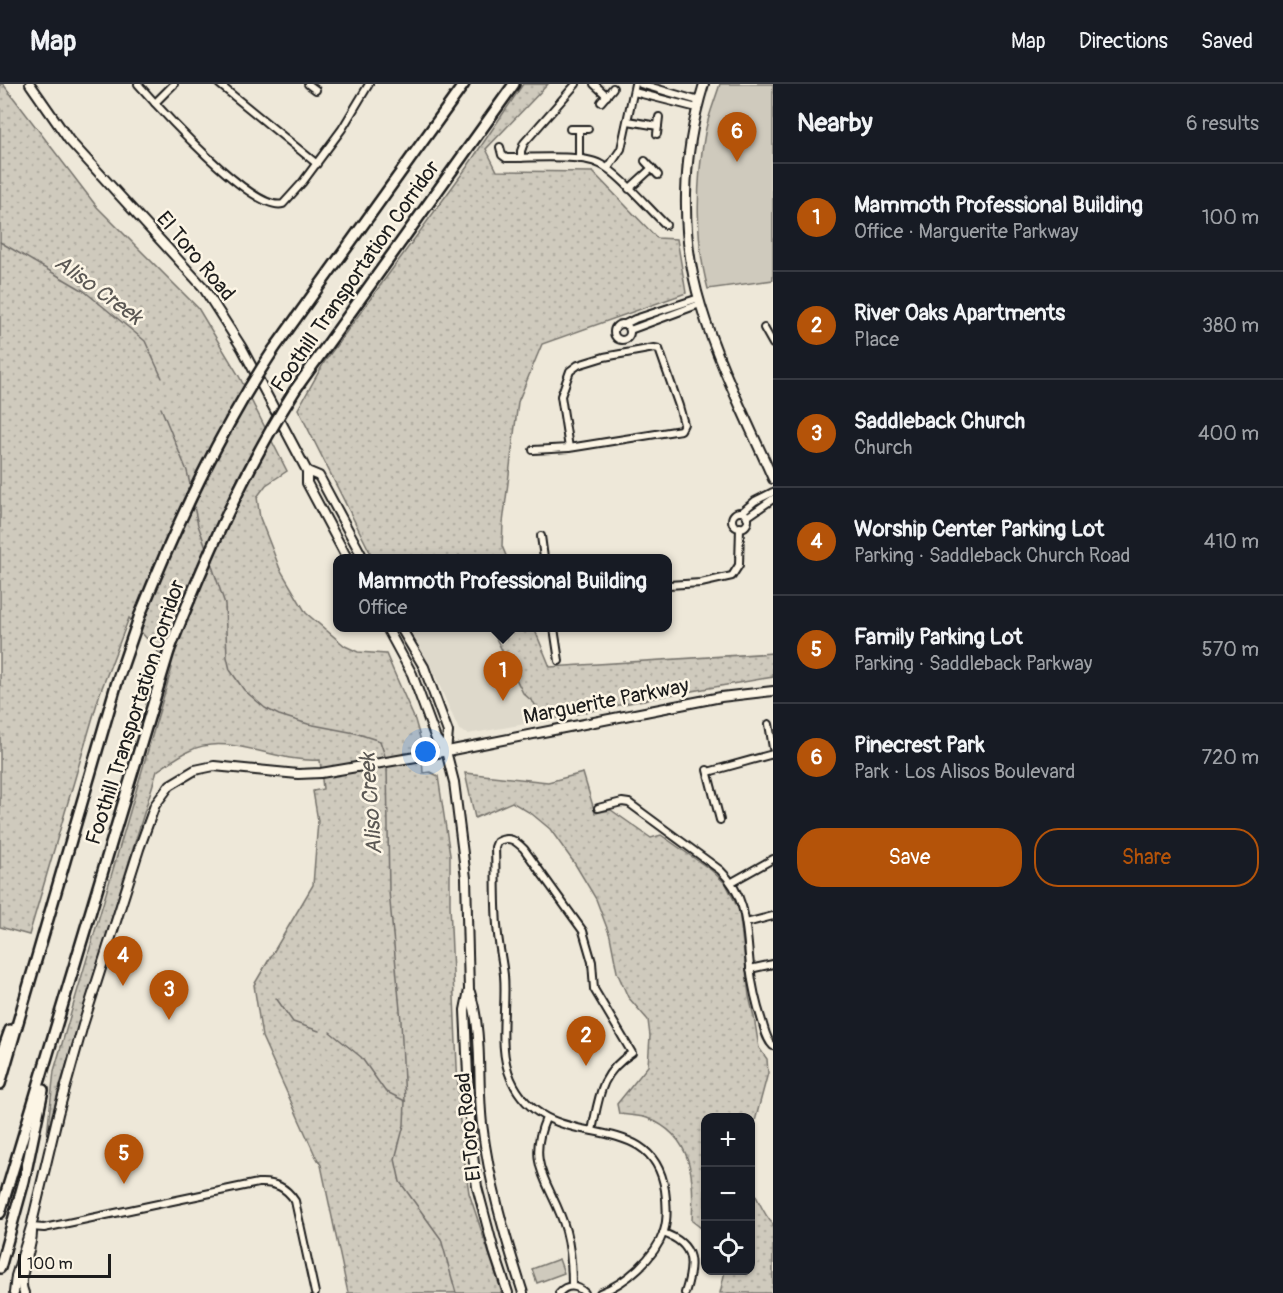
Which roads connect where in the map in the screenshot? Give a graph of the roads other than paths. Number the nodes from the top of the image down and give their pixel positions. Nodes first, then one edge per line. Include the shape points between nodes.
1 (30, 84) edge
2 (138, 84) edge
3 (174, 84) edge
4 (219, 84) edge
5 (308, 84) edge
6 (369, 84) edge
7 (464, 84) edge
8 (514, 84) edge
9 (576, 84) edge
10 (594, 84) edge
11 (635, 84) edge
12 (640, 84) edge
13 (704, 84) edge
14 (613, 88) dead end
15 (316, 90) dead end
16 (634, 92) junction
17 (607, 96) junction
18 (601, 102) dead end
19 (155, 103) junction
20 (698, 104) junction
21 (659, 117) dead end
22 (628, 121) junction
23 (658, 126) junction
24 (570, 129) dead end
25 (579, 129) junction
26 (588, 129) dead end
27 (657, 134) dead end
28 (500, 147) dead end
29 (521, 158) junction
30 (579, 159) junction
31 (645, 161) dead end
32 (317, 164) junction
33 (608, 168) junction
34 (652, 168) junction
35 (658, 175) dead end
36 (629, 189) junction
37 (666, 225) dead end
38 (699, 301) junction
39 (764, 328) dead end
40 (628, 330) junction
41 (619, 338) junction
42 (773, 344) edge
43 (632, 352) junction
44 (621, 354) junction
45 (569, 448) junction
46 (533, 450) dead end
47 (307, 471) junction
48 (773, 479) edge
49 (773, 492) edge
50 (773, 499) edge
51 (742, 512) junction
52 (747, 517) junction
53 (740, 527) junction
54 (541, 536) dead end
55 (345, 554) edge
56 (361, 554) edge
57 (543, 554) edge
58 (672, 585) edge
59 (390, 632) edge
60 (404, 632) edge
61 (555, 632) edge
62 (559, 661) dead end
63 (773, 691) edge
64 (769, 724) dead end
65 (773, 748) edge
66 (446, 751) junction
67 (773, 754) edge
68 (598, 808) dead end
69 (720, 820) dead end
70 (773, 859) edge
71 (732, 882) junction
72 (773, 916) edge
73 (746, 923) junction
74 (41, 946) junction
75 (773, 964) edge
76 (750, 969) junction
77 (469, 990) junction
78 (56, 1026) junction
79 (770, 1043) edge
80 (0, 1058) edge
81 (0, 1084) edge
82 (546, 1118) junction
83 (592, 1131) junction
84 (0, 1213) edge
85 (31, 1227) junction
86 (663, 1233) junction
87 (0, 1268) edge
88 (572, 1286) junction
89 (14, 1293) edge
90 (24, 1293) edge
91 (315, 1293) edge
92 (508, 1293) edge
93 (524, 1293) edge
94 (559, 1293) edge
95 (585, 1293) edge
96 (600, 1293) edge
97 (685, 1293) edge

1 - 47 main road, El Toro Road via 69,140 203,287 242,348
2 - 19 street
3 - 19 street
4 - 32 street
5 - 15 street
6 - 32 street
7 - 74 highway, Foothill Transportation Corridor, bridge via 274,349 189,501 140,615 117,682
8 - 78 highway, Foothill Transportation Corridor, bridge via 295,390 216,536 169,651
9 - 29 street via 524,143
10 - 17 street
11 - 16 street
12 - 20 street
13 - 20 main road
14 - 17 street
16 - 20 street
16 - 22 street
17 - 18 street
19 - 32 street via 226,174 270,203 283,204
20 - 38 main road via 689,152 686,224
21 - 23 street
22 - 23 street
22 - 33 street via 621,149
23 - 27 street
24 - 25 street
25 - 26 street
25 - 30 street
28 - 29 street via 506,158
29 - 30 street
30 - 33 street
31 - 34 street
33 - 36 street
34 - 35 street
34 - 36 street
36 - 37 street
38 - 40 street
38 - 48 main road via 718,356
39 - 42 street
40 - 41 street via 624,339
40 - 41 street via 620,324 615,330
40 - 43 street
41 - 44 street
43 - 44 street
43 - 45 street via 656,348 661,351 683,428
44 - 45 street via 578,365 566,376 561,396
45 - 46 street
47 - 55 main road, El Toro Road via 307,483
47 - 56 main road, El Toro Road via 319,476
49 - 51 street
50 - 52 street
51 - 52 street
51 - 53 street via 735,513 733,518
52 - 53 street via 747,524
53 - 58 street via 739,565 732,576 699,584
54 - 57 street
59 - 66 main road, El Toro Road via 412,674 436,739
60 - 66 main road, El Toro Road via 442,712 448,732
61 - 62 street
63 - 66 main road, Marguerite Parkway via 721,697
64 - 65 street
66 - 77 main road, El Toro Road via 464,846
66 - 85 main road, Marguerite Parkway via 321,773 214,766 182,776 161,794 139,849 83,1025
67 - 69 street via 707,770
68 - 71 street via 629,803
70 - 71 street
71 - 73 street via 741,899
72 - 73 street
73 - 76 street
74 - 80 highway
74 - 81 highway, Foothill Transportation Corridor
75 - 76 street
76 - 79 street via 756,1003
77 - 92 main road, El Toro Road via 465,1010 474,1165 482,1208
77 - 93 main road, El Toro Road via 476,1011 487,1168
78 - 84 highway, Foothill Transportation Corridor
78 - 87 highway via 24,1181
82 - 83 street
82 - 83 street via 524,1100 506,1066 495,847 504,838 516,841 530,856 583,932 592,962 594,989 632,1053 605,1080
82 - 88 street via 540,1132 538,1159 566,1230 572,1256
83 - 86 street via 630,1140 654,1159 663,1179 667,1205
85 - 89 main road
85 - 90 main road via 33,1241 21,1288
85 - 91 street via 44,1228 258,1183 277,1185 295,1201
86 - 96 street via 637,1269
86 - 97 street via 678,1239 690,1255 692,1270
88 - 94 street
88 - 95 street

